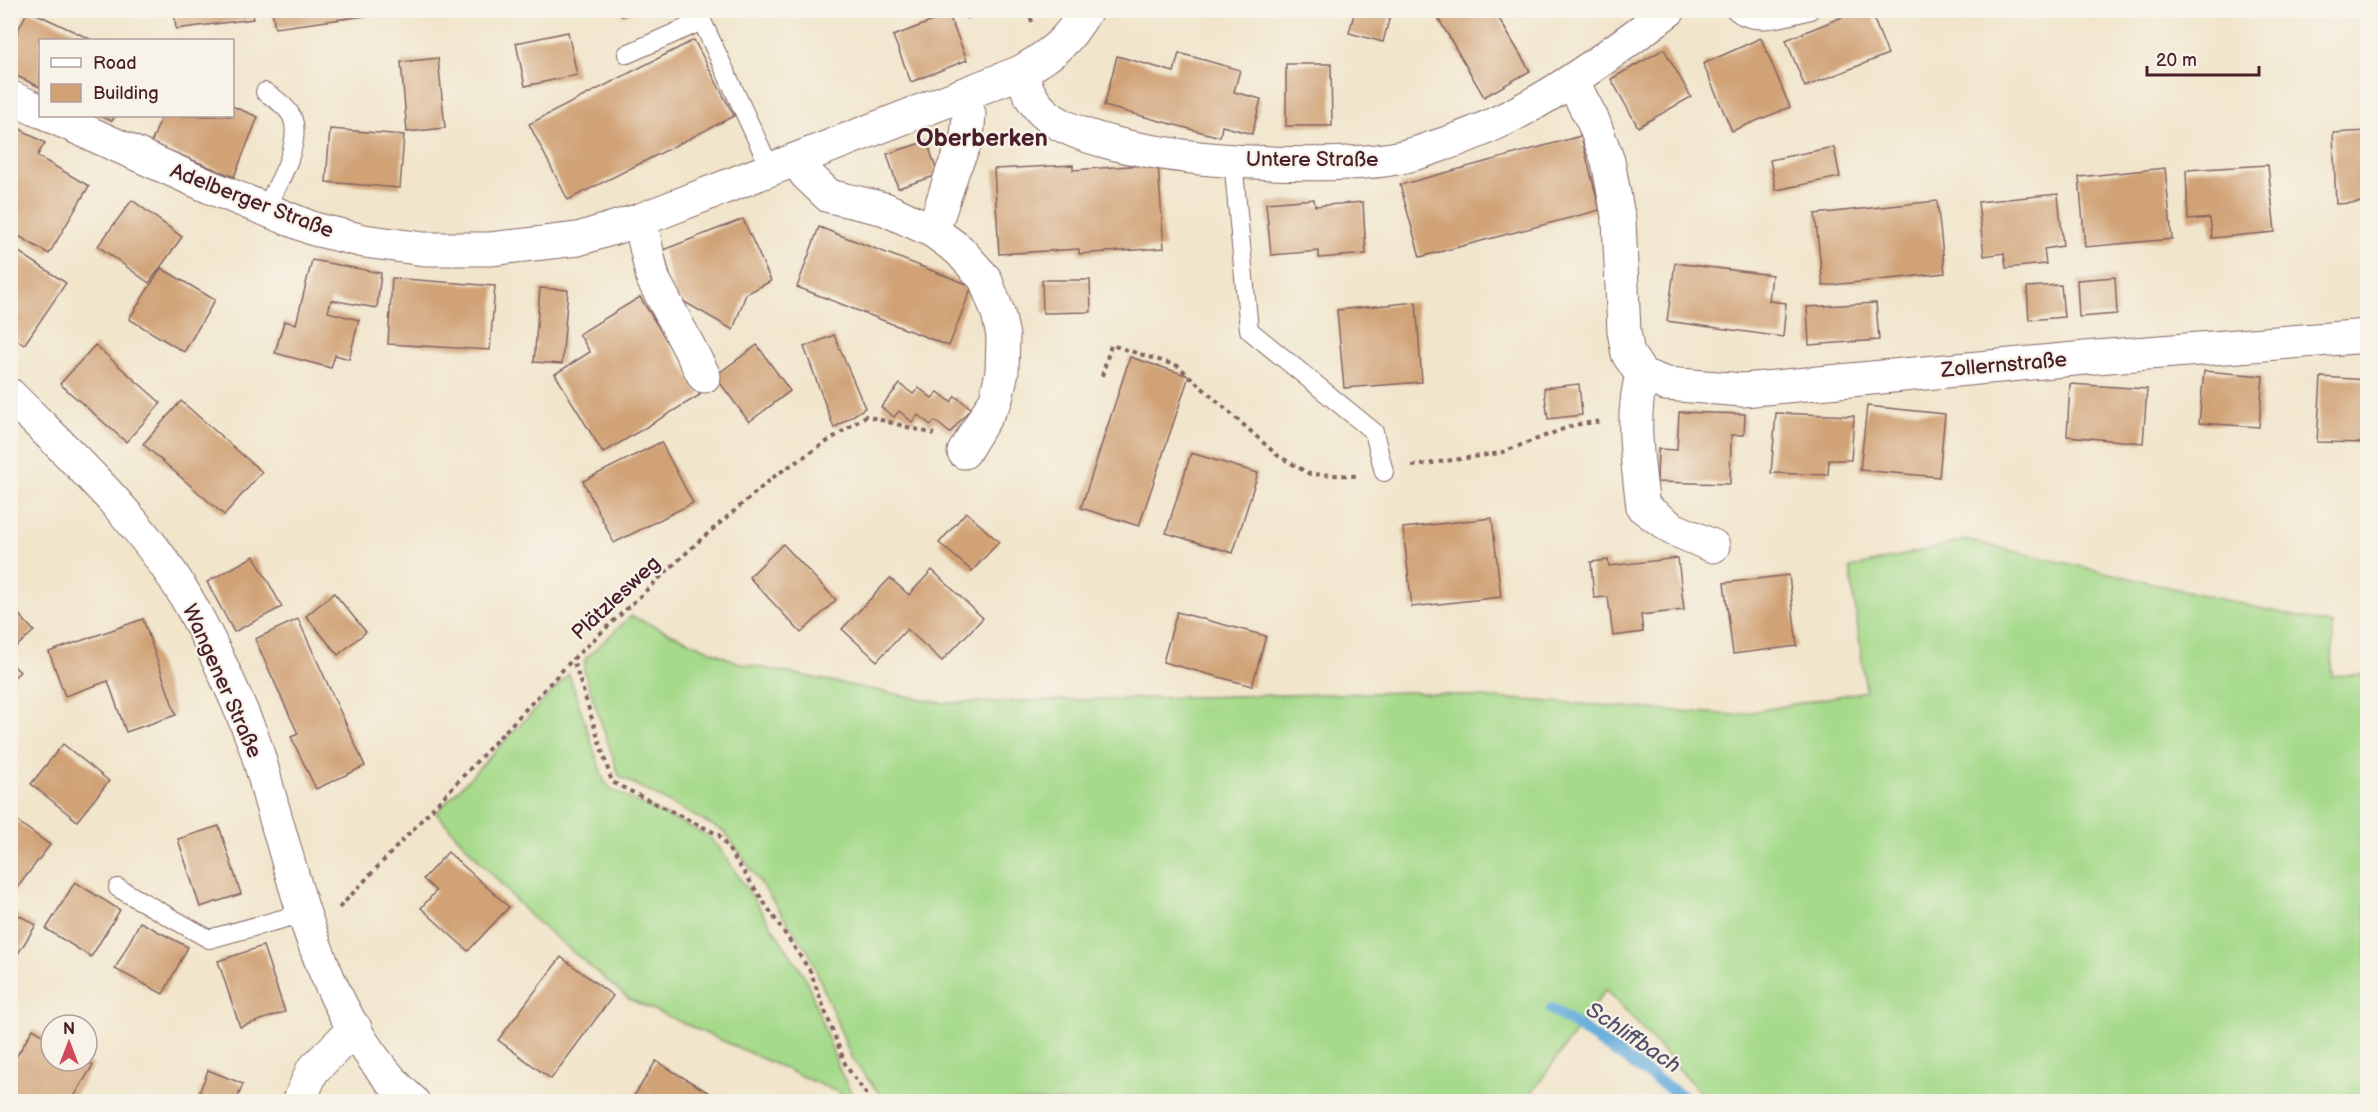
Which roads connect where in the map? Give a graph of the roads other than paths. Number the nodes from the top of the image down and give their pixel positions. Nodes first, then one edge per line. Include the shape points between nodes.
1 (1086, 10) edge
2 (1669, 10) edge
3 (1735, 10) edge
4 (1810, 10) edge
5 (702, 16) edge
6 (627, 54) dead end
7 (1021, 72) junction
8 (1572, 81) junction
9 (265, 92) dead end
10 (962, 95) junction
11 (10, 97) edge
12 (39, 111) edge
13 (53, 117) edge
14 (1233, 160) junction
15 (784, 165) junction
16 (265, 208) junction
17 (640, 220) junction
18 (933, 231) junction
19 (2367, 336) edge
20 (1642, 375) junction
21 (704, 376) dead end
22 (10, 395) edge
23 (964, 452) road end
24 (1383, 472) dead end
25 (1713, 546) dead end
26 (118, 888) dead end
27 (308, 925) junction
28 (355, 1028) junction
29 (299, 1101) edge
30 (413, 1101) edge

1 - 7 street, Adelberger Straße via 1060,48
2 - 8 street, Untere Straße
3 - 4 lane via 1741,16 1777,20
5 - 6 lane
5 - 15 lane
7 - 10 street, Adelberger Straße
7 - 14 street, Untere Straße via 1030,97 1049,117 1082,134 1140,151
8 - 14 street, Untere Straße via 1515,115 1437,147 1391,159 1322,163
8 - 20 street via 1608,161 1619,221 1624,331 1628,354
9 - 16 lane via 292,117 296,140
10 - 15 street, Adelberger Straße
10 - 18 street via 969,114 967,138
11 - 12 street
13 - 16 street, Adelberger Straße
14 - 24 lane via 1249,330 1374,432
15 - 17 street, Adelberger Straße
15 - 18 street via 806,174 829,196 885,209
16 - 17 street, Adelberger Straße via 324,231 424,249 490,249 578,239
17 - 21 street via 653,279
18 - 23 street via 985,279 1003,336 996,399
19 - 20 street, Zollernstraße via 1743,390 1675,386
20 - 25 street via 1635,416 1643,507 1673,529
22 - 27 street, Wangener Straße via 86,471 143,538 185,597 252,738
26 - 27 lane via 209,939
27 - 28 street, Wangener Straße via 329,983
28 - 29 street via 312,1071
28 - 30 street, Wangener Straße via 389,1080

